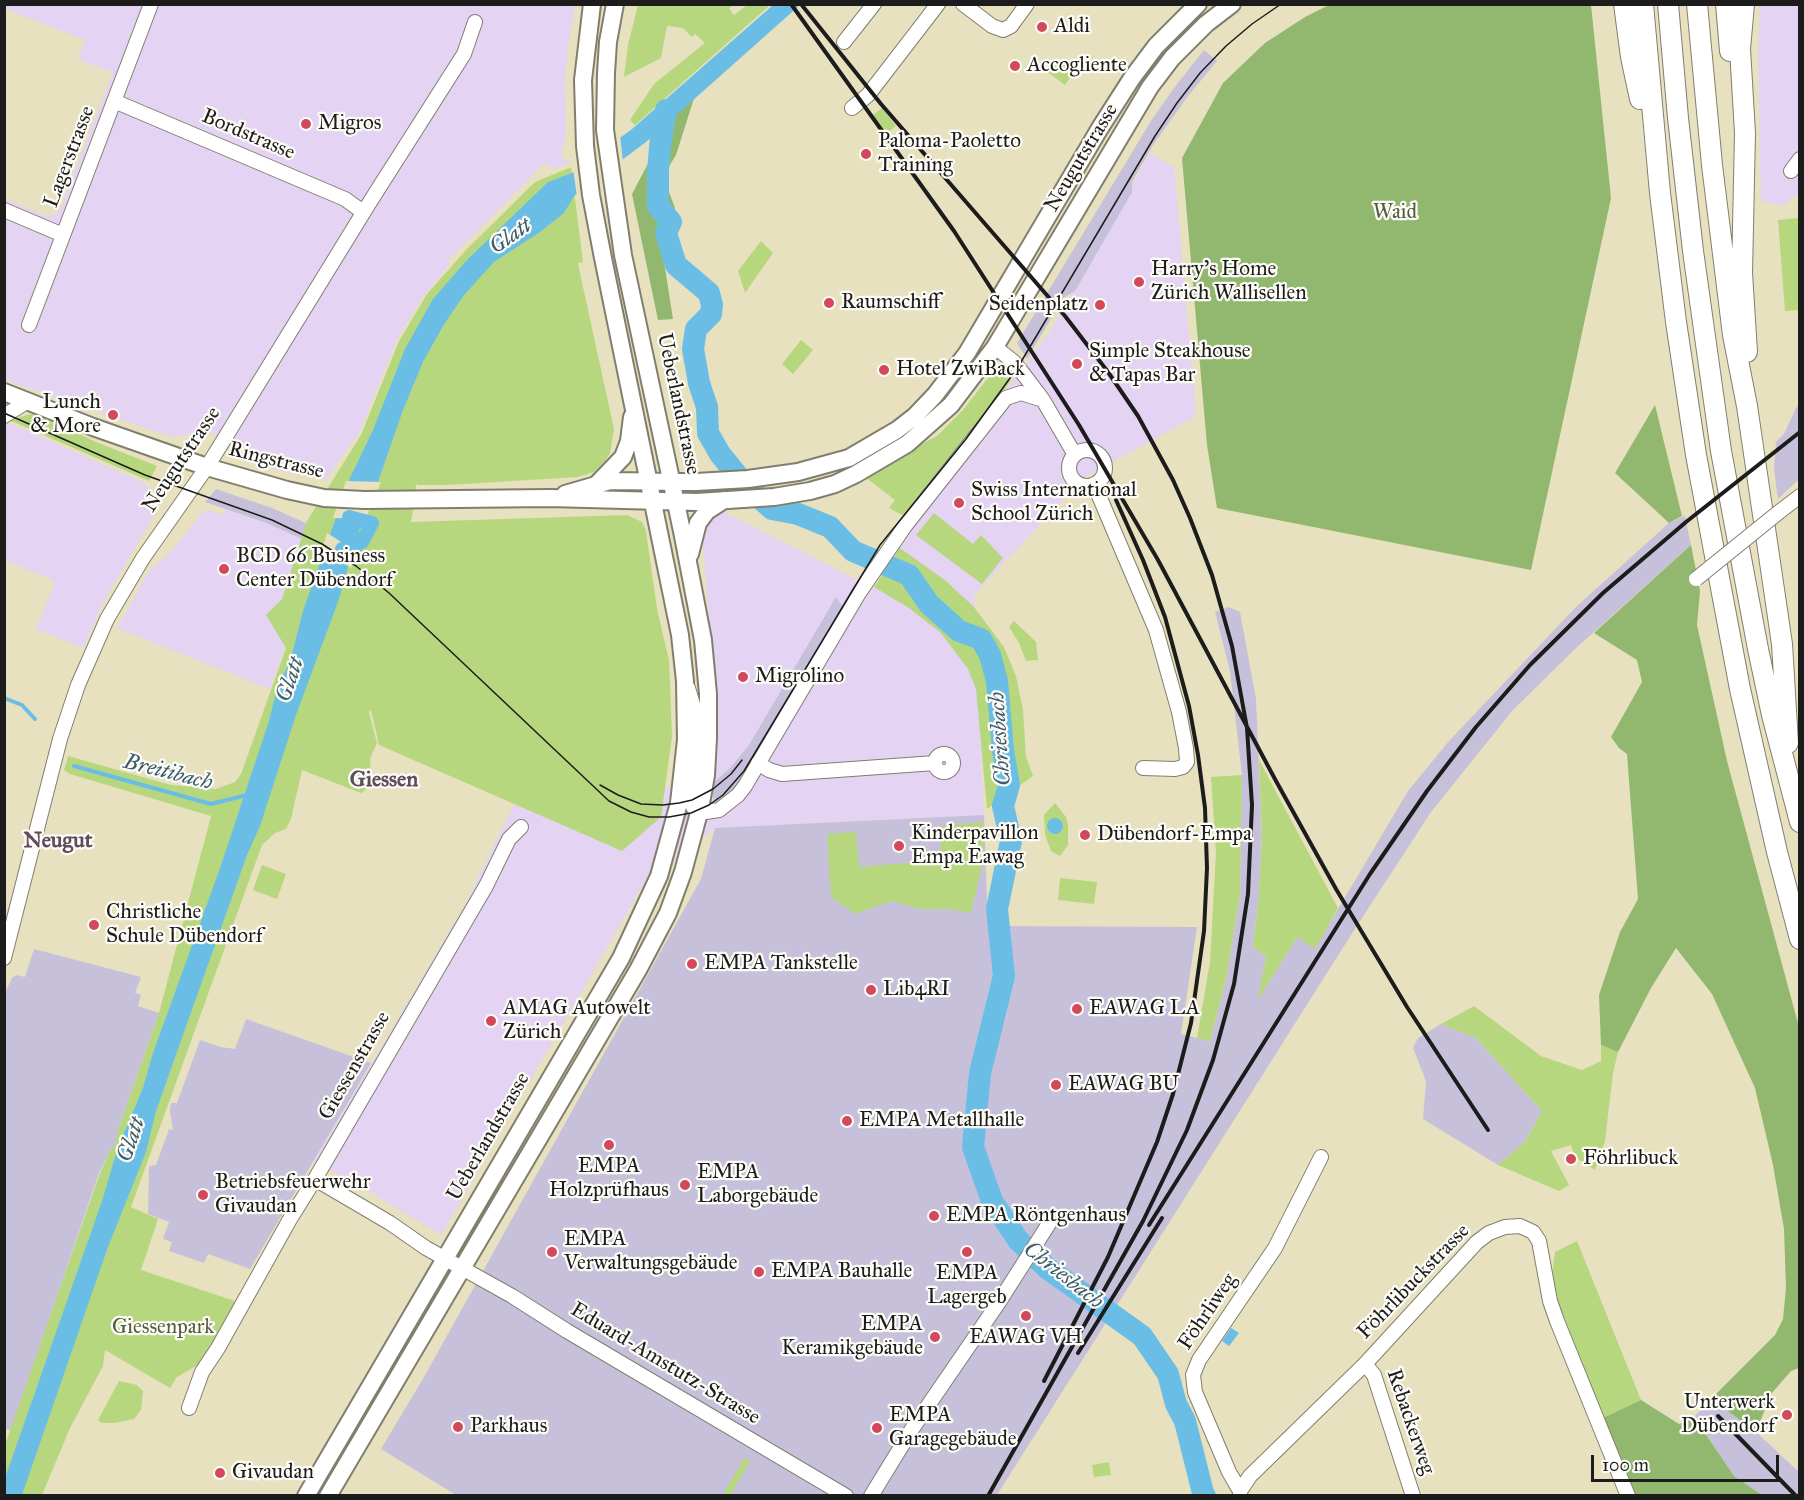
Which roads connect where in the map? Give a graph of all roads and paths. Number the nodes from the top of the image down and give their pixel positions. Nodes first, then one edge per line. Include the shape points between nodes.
1 (151, 4) edge
2 (592, 4) edge
3 (615, 4) edge
4 (874, 4) edge
5 (938, 4) edge
6 (963, 4) edge
7 (1027, 4) edge
8 (1198, 4) edge
9 (1624, 4) edge
10 (1643, 4) edge
11 (1668, 4) edge
12 (1697, 4) edge
13 (1726, 4) edge
14 (1744, 4) edge
15 (1228, 6) edge
16 (475, 22) dead end
17 (844, 42) dead end
18 (114, 101) junction
19 (852, 108) dead end
20 (1743, 176) junction
21 (1660, 193) junction
22 (4, 210) edge
23 (363, 212) junction
24 (63, 235) junction
25 (29, 326) dead end
26 (978, 334) junction
27 (995, 347) junction
28 (4, 392) edge
29 (1043, 400) junction
30 (28, 401) junction
31 (633, 401) junction
32 (1747, 406) junction
33 (4, 416) edge
34 (1075, 455) junction
35 (207, 467) junction
36 (650, 481) junction
37 (672, 482) junction
38 (597, 484) junction
39 (1094, 484) junction
40 (1800, 496) edge
41 (550, 498) junction
42 (654, 501) junction
43 (676, 501) junction
44 (718, 502) junction
45 (689, 564) junction
46 (1696, 579) dead end
47 (685, 681) junction
48 (758, 763) junction
49 (935, 763) dead end
50 (1143, 768) dead end
51 (1791, 787) junction
52 (699, 813) junction
53 (1800, 822) edge
54 (522, 827) dead end
55 (1800, 939) edge
56 (4, 958) edge
57 (1321, 1157) dead end
58 (315, 1179) junction
59 (1050, 1222) dead end
60 (444, 1258) junction
61 (463, 1268) junction
62 (1365, 1364) junction
63 (189, 1408) dead end
64 (1240, 1493) edge
65 (306, 1496) edge
66 (328, 1496) edge
67 (846, 1496) edge
68 (871, 1496) edge
69 (1413, 1496) edge
70 (1628, 1496) edge

1 - 18 street, Lagerstrasse
2 - 31 main road, Ueberlandstrasse via 583,80 585,146 591,195
3 - 37 main road, Ueberlandstrasse via 608,42 605,130 623,255
4 - 17 street
5 - 19 street via 868,95
6 - 7 street via 1003,30 1011,26
8 - 26 main road, Neugutstrasse via 1156,46 1132,78
9 - 21 highway via 1631,57
10 - 21 highway
11 - 51 highway via 1685,190 1716,418 1756,638
12 - 32 highway via 1733,335
13 - 20 highway
14 - 20 highway via 1740,49 1745,133
15 - 27 main road, Neugutstrasse via 1172,58 1150,87
16 - 23 street, Neugutstrasse via 464,54
18 - 23 street, Bordstrasse via 345,199
18 - 24 street, Lagerstrasse
20 - 32 highway
21 - 55 highway via 1684,379 1720,588 1759,775
22 - 24 street
23 - 35 street, Neugutstrasse
24 - 25 street, Lagerstrasse
26 - 27 main road
26 - 37 main road, Neugutstrasse via 935,395 915,416 849,458 770,477
27 - 29 street via 1018,367
27 - 44 main road, Neugutstrasse via 951,405 907,444 879,462 827,486
28 - 30 main road, Ringstrasse
29 - 34 street
29 - 48 street via 1021,393 1006,398 888,549
30 - 33 street
30 - 35 main road, Ringstrasse
31 - 36 main road, Ueberlandstrasse
31 - 38 main road via 626,450
32 - 51 highway via 1782,644
34 - 39 street via 1070,464 1071,474 1083,485
34 - 39 street via 1091,450 1103,460 1105,471
35 - 41 main road, Ringstrasse via 324,498
35 - 56 street, Neugutstrasse via 129,580 78,685
36 - 37 main road, Ringstrasse
36 - 38 main road, Ringstrasse
36 - 42 main road, Ueberlandstrasse
37 - 43 main road, Ueberlandstrasse
38 - 41 main road, Ringstrasse
39 - 50 street via 1156,630 1186,748 1187,762 1183,767
40 - 46 street, bridge
41 - 42 main road, Ringstrasse
42 - 43 main road, Ringstrasse
42 - 47 main road, Ueberlandstrasse via 675,605
43 - 44 main road, Neugutstrasse
43 - 45 main road, Ueberlandstrasse
44 - 45 main road via 698,523
45 - 52 main road, Ueberlandstrasse via 708,694 706,765
47 - 52 street, Ueberlandstrasse via 695,711 691,790 693,807
47 - 60 main road, Ueberlandstrasse via 686,740 681,794 667,853 648,904 621,958
48 - 49 street via 782,774
48 - 52 street via 738,795 719,810
51 - 53 highway
52 - 61 main road, Ueberlandstrasse via 668,913
54 - 58 street, Giessenstrasse via 509,839 486,886
57 - 64 street, Föhrliweg via 1263,1268 1199,1360 1193,1375 1195,1392
58 - 60 street
58 - 63 street, Giessenstrasse via 202,1372
59 - 68 street
60 - 61 street
60 - 65 main road, Ueberlandstrasse
61 - 66 main road, Ueberlandstrasse
61 - 67 street, Eduard-Amstutz-Strasse
62 - 64 street, Föhrlibuckstrasse via 1250,1476
62 - 69 street, Rebackerweg via 1374,1375
62 - 70 street, Föhrlibuckstrasse via 1489,1233 1520,1226 1533,1232 1542,1250 1557,1321

